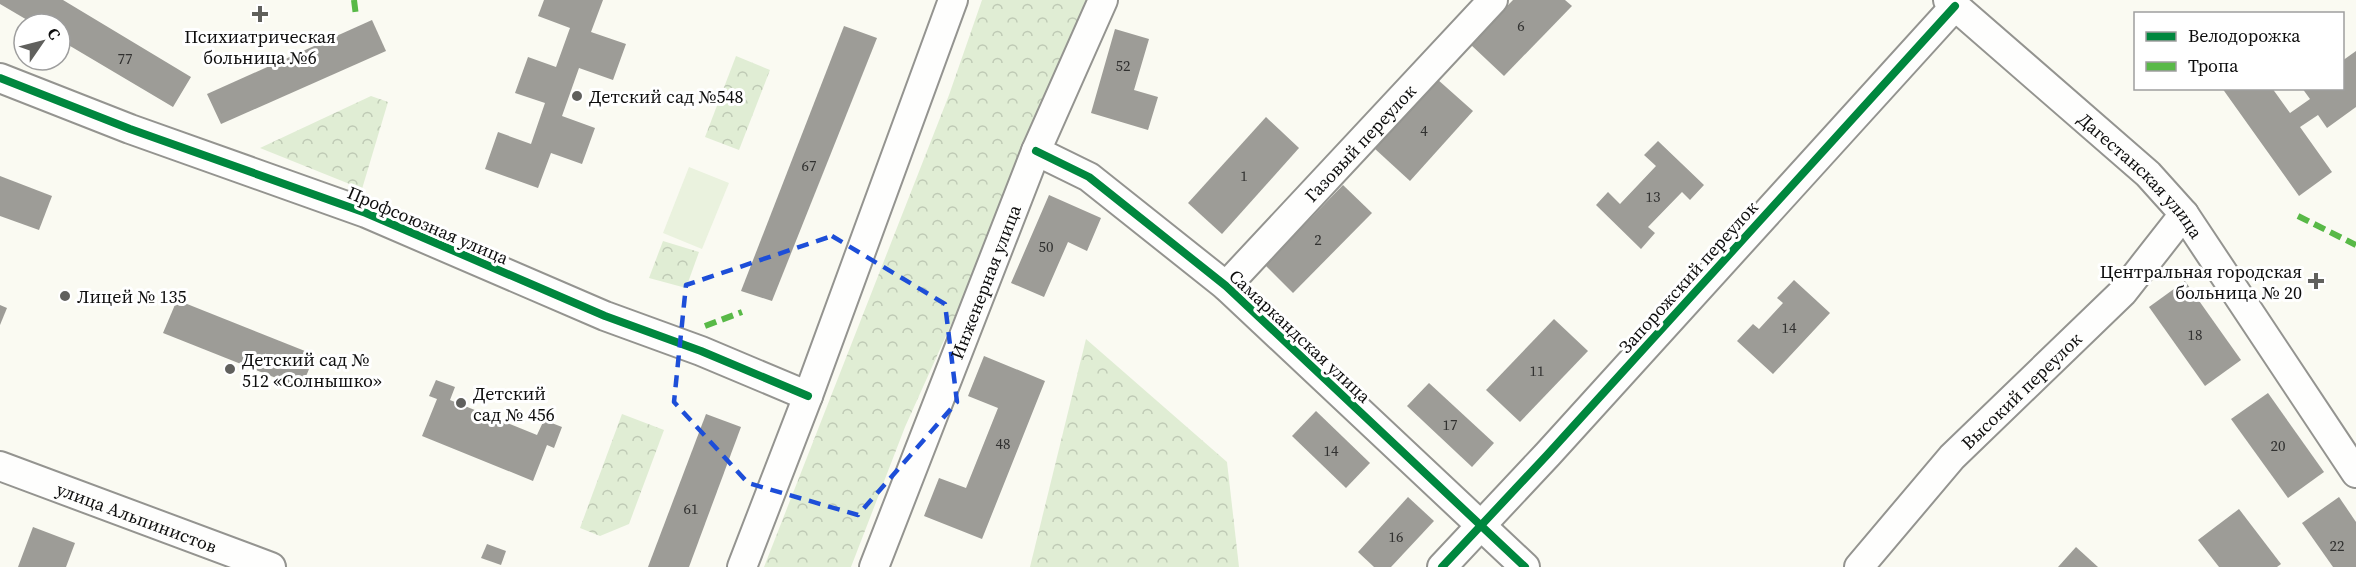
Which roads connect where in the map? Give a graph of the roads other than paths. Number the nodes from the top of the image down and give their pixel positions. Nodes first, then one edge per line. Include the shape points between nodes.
1 (953, 0) edge
2 (1103, 0) edge
3 (1493, 0) edge
4 (1952, 3) edge
5 (0, 78) edge
6 (1036, 150) junction
7 (2184, 214) junction
8 (1226, 286) junction
9 (808, 396) junction
10 (0, 466) edge
11 (2356, 473) edge
12 (1480, 527) junction
13 (272, 567) edge
14 (741, 567) edge
15 (874, 567) edge
16 (1442, 567) edge
17 (1525, 567) edge
18 (1859, 567) edge

1 - 9 street
2 - 6 street, Инженерная улица
3 - 8 street, Газовый переулок
4 - 7 street, Дагестанская улица via 2148,174
4 - 12 street, Запорожский переулок
5 - 9 street, Профсоюзная улица via 366,213 605,316
6 - 8 street, Самаркандская улица via 1089,177
6 - 15 street, Инженерная улица
7 - 11 street, Дагестанская улица
7 - 18 street, Высокий переулок via 2122,292 1952,457
8 - 12 street, Самаркандская улица
9 - 14 street
10 - 13 street, улица Альпинистов
12 - 16 street, Запорожский переулок
12 - 17 street, Самаркандская улица

